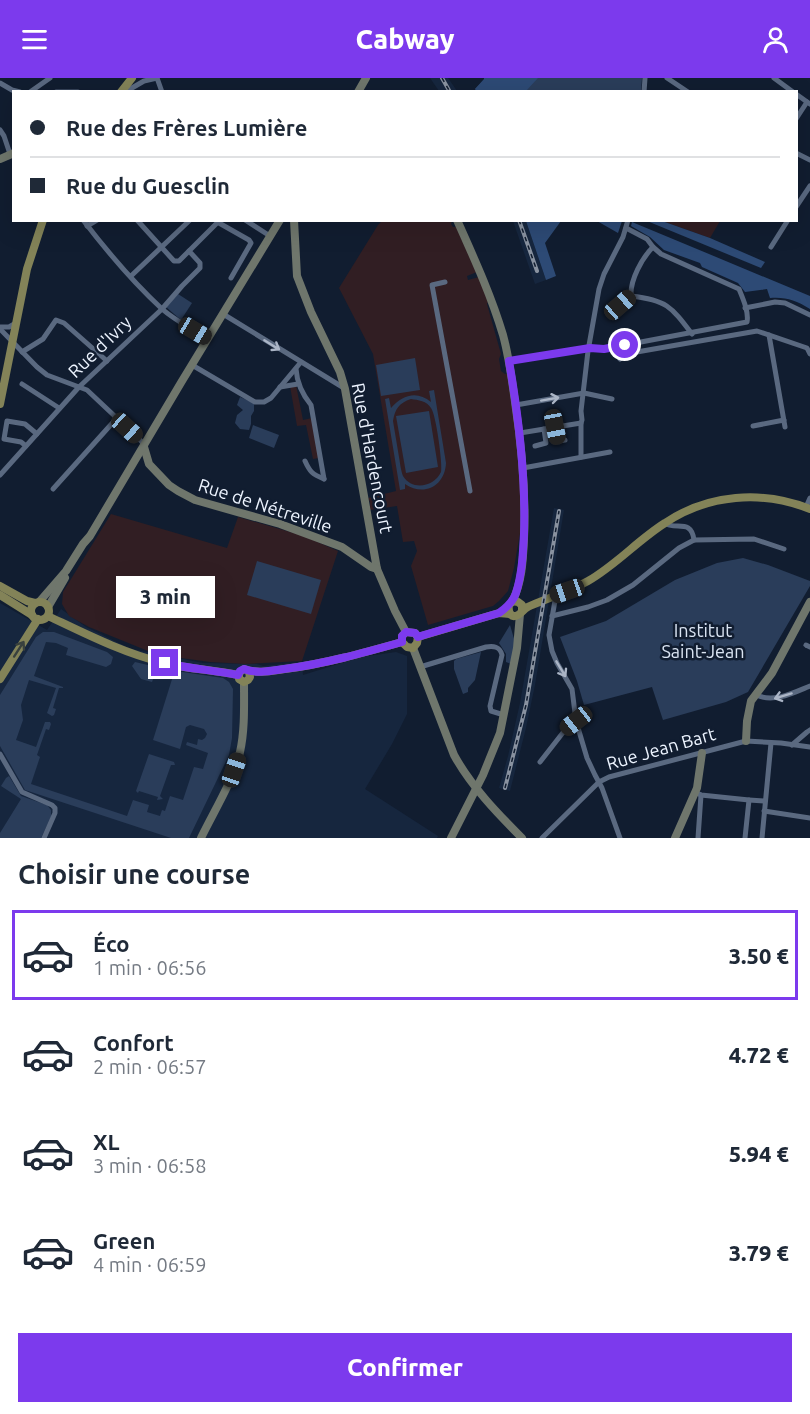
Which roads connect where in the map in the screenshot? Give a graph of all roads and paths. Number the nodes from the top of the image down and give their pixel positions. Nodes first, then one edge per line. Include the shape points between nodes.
1 (50, 78) edge
2 (157, 78) edge
3 (667, 78) edge
4 (774, 78) edge
5 (33, 90) edge
6 (127, 90) edge
7 (685, 90) edge
8 (790, 90) edge
9 (808, 103) edge
10 (798, 116) edge
11 (0, 130) edge
12 (12, 154) edge
13 (0, 159) edge
14 (810, 186) edge
15 (798, 204) edge
16 (42, 222) edge
17 (138, 222) edge
18 (188, 222) edge
19 (219, 222) edge
20 (248, 222) edge
21 (279, 222) edge
22 (294, 222) edge
23 (458, 222) edge
24 (628, 222) edge
25 (787, 222) edge
26 (85, 223) edge
27 (626, 228) junction
28 (270, 236) junction
29 (161, 247) junction
30 (771, 247) dead end
31 (653, 248) junction
32 (189, 251) junction
33 (131, 276) junction
34 (231, 278) dead end
35 (445, 282) dead end
36 (631, 296) junction
37 (615, 308) dead end
38 (746, 308) junction
39 (162, 309) junction
40 (222, 314) junction
41 (810, 315) edge
42 (16, 323) junction
43 (0, 328) edge
44 (691, 333) junction
45 (769, 335) junction
46 (208, 339) junction
47 (696, 341) junction
48 (12, 342) junction
49 (590, 348) junction
50 (22, 352) junction
51 (810, 354) edge
52 (620, 359) dead end
53 (107, 361) junction
54 (509, 361) junction
55 (301, 362) junction
56 (192, 365) junction
57 (296, 368) junction
58 (22, 384) dead end
59 (298, 384) junction
60 (79, 387) junction
61 (280, 387) junction
62 (345, 389) junction
63 (584, 393) junction
64 (612, 399) dead end
65 (0, 404) edge
66 (516, 405) junction
67 (59, 408) junction
68 (116, 418) junction
69 (581, 423) junction
70 (753, 426) dead end
71 (555, 427) junction
72 (544, 429) junction
73 (520, 433) junction
74 (37, 434) junction
75 (565, 440) dead end
76 (26, 446) junction
77 (535, 446) dead end
78 (144, 447) junction
79 (610, 452) dead end
80 (581, 457) junction
81 (305, 461) dead end
82 (134, 462) junction
83 (149, 464) junction
84 (523, 468) junction
85 (0, 475) edge
86 (53, 489) dead end
87 (470, 491) dead end
88 (810, 498) edge
89 (808, 508) edge
90 (663, 523) junction
91 (694, 540) junction
92 (784, 549) dead end
93 (377, 569) junction
94 (0, 586) edge
95 (0, 595) edge
96 (553, 596) junction
97 (810, 602) edge
98 (519, 606) junction
99 (43, 607) junction
100 (552, 616) junction
101 (35, 617) junction
102 (406, 632) junction
103 (418, 637) junction
104 (402, 642) junction
105 (413, 648) junction
106 (420, 667) junction
107 (241, 678) junction
108 (0, 679) edge
109 (810, 686) edge
110 (756, 695) junction
111 (504, 715) junction
112 (576, 721) junction
113 (810, 730) edge
114 (746, 741) junction
115 (771, 743) junction
116 (792, 745) junction
117 (810, 747) edge
118 (0, 753) edge
119 (702, 753) junction
120 (540, 762) dead end
121 (599, 782) junction
122 (477, 788) junction
123 (698, 793) junction
124 (749, 800) junction
125 (765, 801) junction
126 (764, 811) junction
127 (810, 818) edge
128 (44, 838) edge
129 (201, 838) edge
130 (451, 838) edge
131 (522, 838) edge
132 (543, 838) edge
133 (620, 838) edge
134 (675, 838) edge
135 (698, 838) edge
136 (745, 838) edge
137 (762, 838) edge

1 - 5 street
2 - 6 street
3 - 7 street
4 - 8 street
9 - 10 street
11 - 12 street
12 - 13 main road
14 - 15 street
16 - 42 main road
17 - 29 street
18 - 29 street
19 - 32 street
19 - 34 street via 251,243
20 - 28 street
21 - 28 main road
22 - 62 main road, Rue d'Hardencourt via 297,276
23 - 54 main road via 490,297
24 - 27 street
25 - 30 street
26 - 33 street
27 - 31 street via 647,239
27 - 49 street via 599,289
28 - 40 main road
29 - 32 street via 174,261
29 - 33 street
31 - 36 street via 645,255 630,287
31 - 38 street via 739,288
32 - 39 street, Rue d'Ivry via 200,268
33 - 39 street
35 - 87 street via 432,285
36 - 37 street
36 - 44 street via 652,298 669,307
38 - 41 street via 786,303
38 - 44 street via 747,322
39 - 46 street
39 - 53 street, Rue d'Ivry
40 - 46 main road
40 -> 55 street
42 - 43 street
42 - 48 main road
43 - 48 street
44 - 47 street
44 - 49 street via 604,349
45 - 47 street via 757,331
45 - 51 street via 807,348
45 - 70 street via 785,424
46 - 56 main road
47 - 52 street via 631,353
48 - 50 street
48 - 65 main road
49 - 54 street
49 - 63 street
50 - 53 street via 43,339 56,320
50 - 60 street via 47,375
53 - 60 street, Rue d'Ivry
54 - 66 main road
55 - 57 street
55 - 62 street
56 - 61 street via 255,402 272,398
56 - 78 main road
57 - 59 street
57 - 61 street
58 - 67 street
59 - 61 street
59 - 81 street via 311,405 325,479 309,471
60 - 67 street, Rue d'Ivry
60 - 68 street
62 - 93 main road, Rue d'Hardencourt
63 - 64 street
66 -> 63 street
63 - 69 street
66 - 73 main road
67 - 74 street, Rue d'Ivry
68 - 78 street
68 - 86 street
69 - 71 street
69 - 80 street
71 - 72 street
71 - 75 street via 558,441
72 - 73 street
72 - 77 street via 546,443
73 - 84 main road
74 - 76 street, Rue d'Ivry
74 - 76 street via 25,424 7,421 4,439
76 - 85 street, Rue d'Ivry
78 - 82 main road
78 - 83 main road, Rue de Nétreville
79 - 80 street
80 - 84 street
82 - 83 main road
82 - 99 main road via 65,578
83 - 93 main road, Rue de Nétreville via 169,485 195,500 309,534 342,547
84 - 98 main road via 525,520
88 - 89 street
89 - 90 main road via 784,500 739,497 693,508
90 - 91 street via 685,526
90 - 96 main road via 588,581
91 - 92 street via 754,538
91 - 100 street via 608,600
93 - 102 main road, Rue d'Hardencourt
94 - 99 main road
95 - 101 main road
96 - 98 main road
96 - 100 street
97 - 110 main road
98 - 103 main road
98 - 111 main road via 517,648
99 - 101 main road via 44,619
99 - 101 main road via 32,607
99 - 107 main road via 103,642 133,654
100 -> 112 street via 552,651 572,689
108 -> 101 main road
102 - 103 main road
102 - 104 main road
103 - 105 main road
104 - 105 main road
104 - 107 main road via 304,667 249,672 250,679
105 - 106 main road
106 - 111 street via 486,647 498,648 502,655 490,706 491,711
106 - 122 main road via 454,755
107 - 129 main road via 240,754
109 -> 110 street via 772,699
110 - 114 main road via 750,706
111 - 122 main road
112 - 120 street
112 - 121 street
113 - 116 street
114 - 115 street, Rue Jean Bart
114 - 119 street, Rue Jean Bart
115 - 116 street, Rue Jean Bart
115 - 125 street
116 - 117 street, Rue Jean Bart
118 - 128 street via 22,792 55,808
119 - 121 street, Rue Jean Bart
119 - 123 main road
121 - 132 street, Rue Jean Bart
121 - 133 street
122 - 130 main road
122 - 131 main road
123 - 124 street
123 - 134 main road
123 - 135 street
124 - 125 street
124 - 136 street
125 - 126 street
126 - 127 street
126 - 137 street

